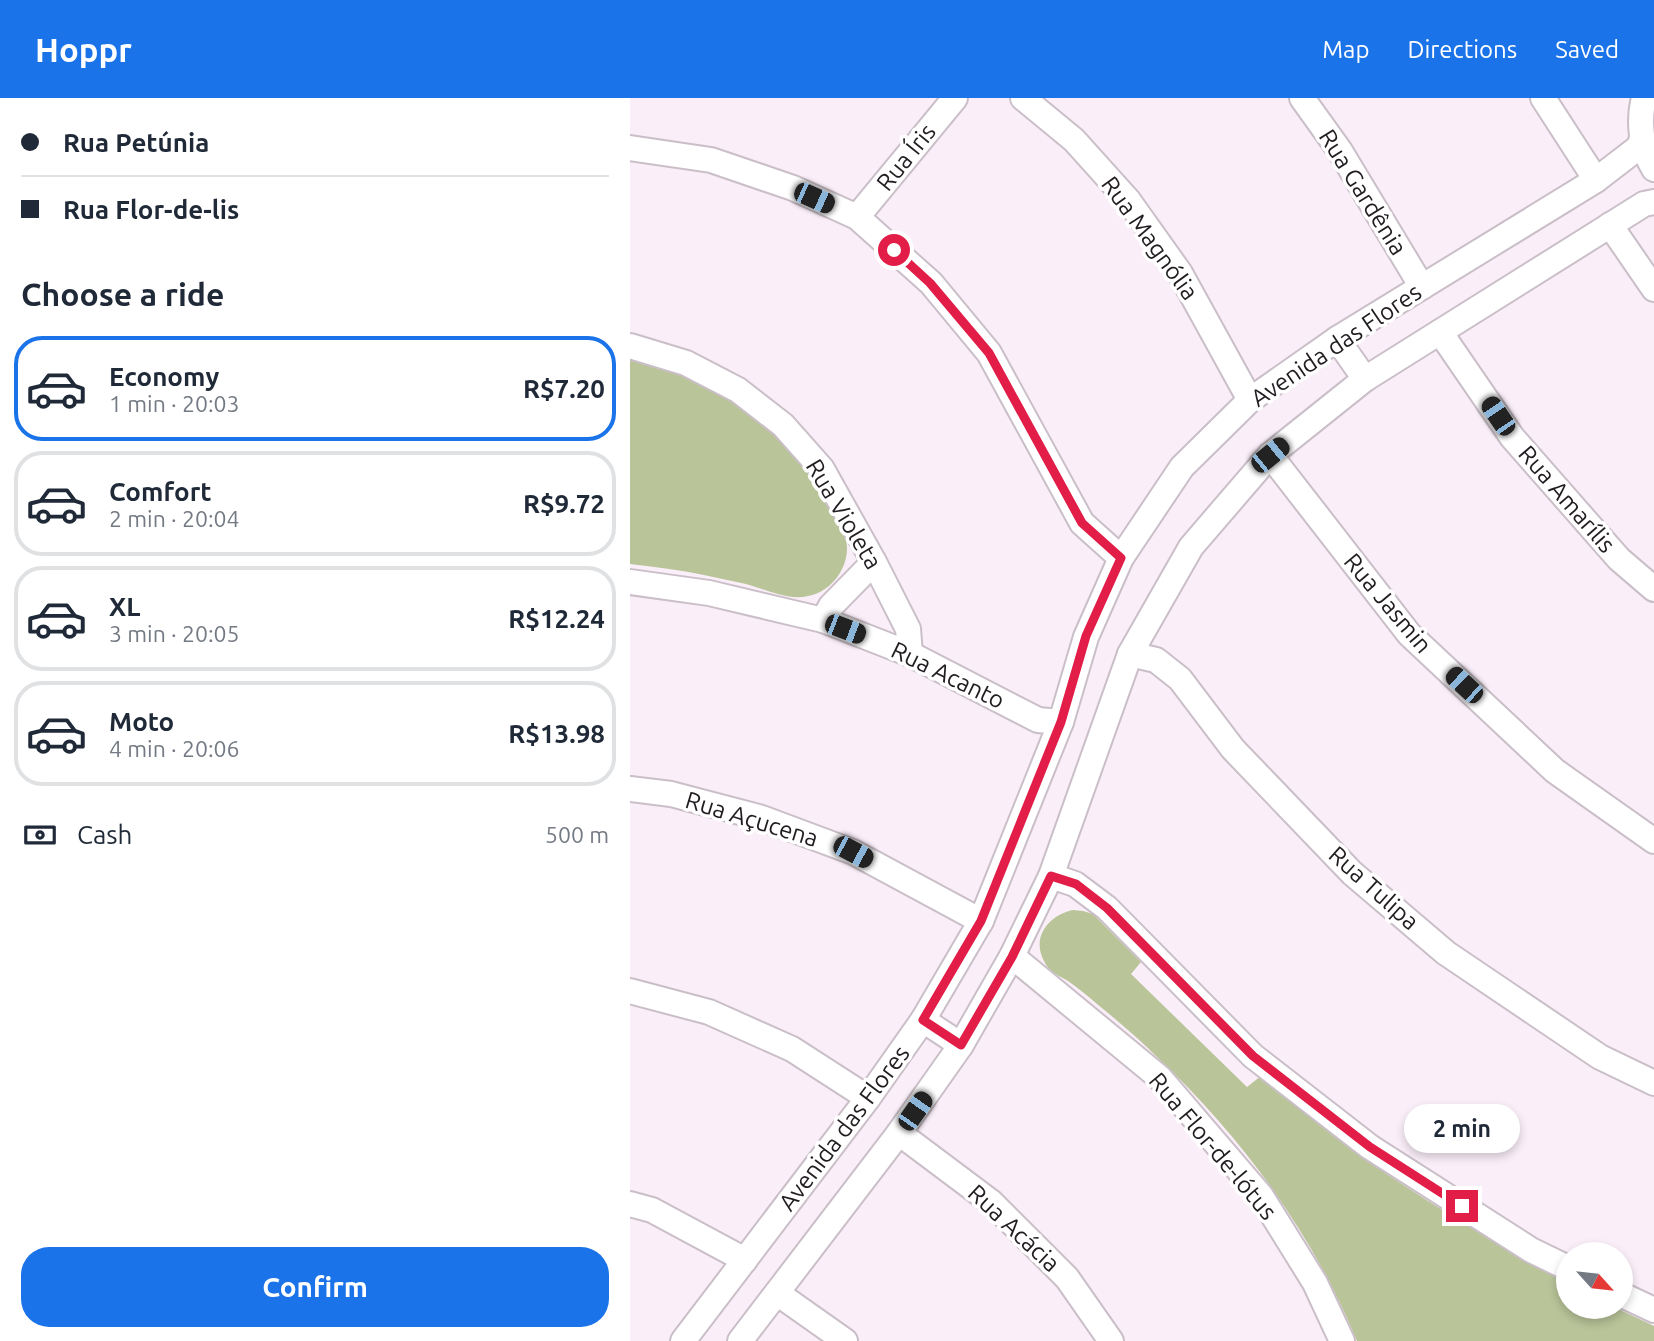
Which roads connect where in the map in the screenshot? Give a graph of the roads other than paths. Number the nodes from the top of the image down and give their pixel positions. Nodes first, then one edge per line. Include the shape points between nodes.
1 (955, 98) edge
2 (1023, 98) edge
3 (1303, 98) edge
4 (1543, 98) edge
5 (1644, 98) edge
6 (1642, 138) junction
7 (630, 148) edge
8 (1654, 169) edge
9 (1595, 180) junction
10 (1654, 202) edge
11 (858, 217) junction
12 (1610, 225) junction
13 (1422, 287) junction
14 (1654, 289) edge
15 (1440, 332) junction
16 (1337, 340) junction
17 (630, 346) edge
18 (1365, 379) junction
19 (1250, 400) junction
20 (1270, 455) junction
21 (1121, 558) junction
22 (874, 562) junction
23 (630, 582) edge
24 (1654, 589) edge
25 (823, 620) junction
26 (910, 654) junction
27 (1130, 654) junction
28 (1061, 722) junction
29 (630, 789) edge
30 (1654, 841) edge
31 (1051, 876) junction
32 (981, 921) junction
33 (1012, 957) junction
34 (630, 991) edge
35 (923, 1020) junction
36 (961, 1045) junction
37 (1654, 1083) edge
38 (868, 1098) junction
39 (900, 1133) junction
40 (630, 1203) edge
41 (745, 1260) junction
42 (1556, 1262) edge
43 (777, 1293) junction
44 (1633, 1300) edge
45 (1654, 1310) edge
46 (683, 1341) edge
47 (740, 1341) edge
48 (845, 1341) edge
49 (1111, 1341) edge
50 (1342, 1341) edge

1 - 11 street, Rua Íris
2 - 19 street, Rua Magnólia via 1074,140 1128,200 1180,272
3 - 13 street, Rua Gardênia
4 - 9 street
5 - 6 street
6 - 8 street
6 - 9 street, Avenida das Flores via 1639,148
7 - 11 street via 711,160 793,188
9 - 13 street, Avenida das Flores
10 - 12 street, Avenida das Flores
11 - 21 street via 930,283 989,353 1082,523
12 - 14 street
12 - 15 street, Avenida das Flores
13 - 16 street, Avenida das Flores
15 - 18 street, Avenida das Flores
15 - 24 street, Rua Amarílis via 1512,437 1619,559
16 - 18 street
16 - 19 street, Avenida das Flores
17 - 22 street, Rua Violeta via 686,363 738,390 783,425 822,469
18 - 20 street, Avenida das Flores
19 - 21 street, Avenida das Flores via 1182,467
20 - 27 street, Avenida das Flores via 1191,547
20 - 30 street, Rua Jasmin via 1409,634 1555,771
21 - 28 street, Avenida das Flores via 1086,636
22 - 25 street
22 - 26 street, Rua Violeta via 908,629
23 - 25 street, Rua Acanto via 709,593
25 - 26 street, Rua Acanto
26 - 28 street, Rua Acanto via 1038,720
27 - 31 street, Avenida das Flores
27 - 37 street, Rua Tulipa via 1156,660 1180,679 1233,749 1352,873 1446,953 1600,1057
28 - 32 street, Avenida das Flores
29 - 32 street, Rua Açucena via 671,794 762,818 853,852
31 - 33 street, Avenida das Flores
31 - 42 street via 1076,884 1107,908 1253,1056 1370,1147
32 - 35 street, Avenida das Flores
33 - 36 street, Avenida das Flores
33 - 50 street, Rua Flor-de-lótus via 1160,1078 1261,1196 1315,1283
34 - 38 street via 709,1012 792,1049
35 - 36 street
35 - 38 street, Avenida das Flores
36 - 39 street, Avenida das Flores
38 - 41 street, Avenida das Flores
39 - 43 street, Avenida das Flores
39 - 49 street, Rua Acácia via 991,1202 1067,1278
40 - 41 street
41 - 46 street, Avenida das Flores
43 - 47 street, Avenida das Flores
43 - 48 street
44 - 45 street

